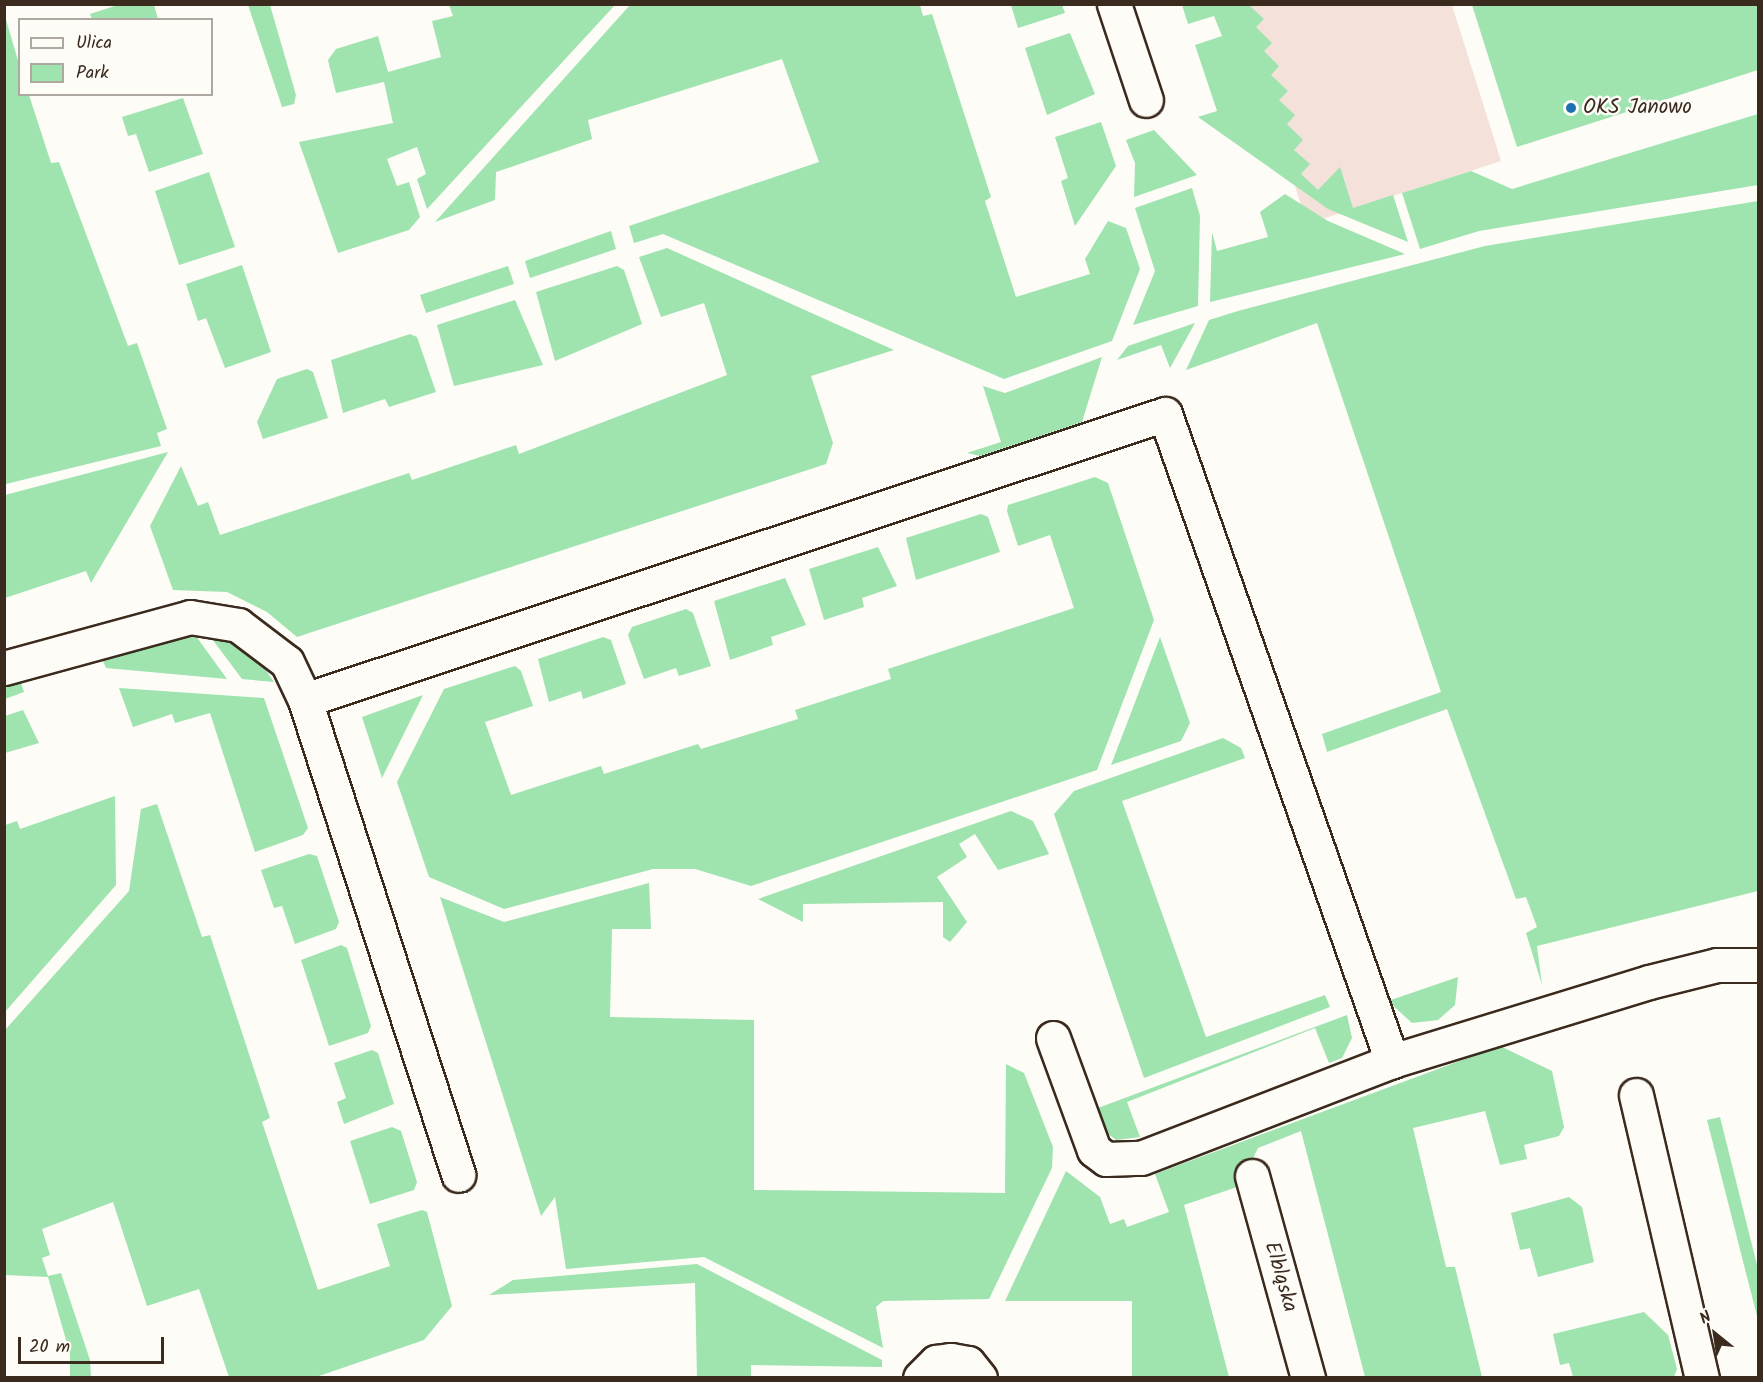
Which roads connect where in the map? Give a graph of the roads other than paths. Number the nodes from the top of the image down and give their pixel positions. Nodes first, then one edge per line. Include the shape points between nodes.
1 (1114, 4) edge
2 (1146, 100) dead end
3 (4, 668) edge
4 (304, 700) junction
5 (1758, 965) edge
6 (1053, 1038) dead end
7 (1392, 1060) junction
8 (1636, 1095) dead end
9 (458, 1175) dead end
10 (1252, 1176) dead end
11 (920, 1377) edge
12 (980, 1377) edge
13 (1308, 1377) edge
14 (1702, 1377) edge

1 - 2 street
3 - 4 street via 190,617 238,625 287,662
4 - 7 street via 1165,414
4 - 9 street
5 - 7 street via 1717,965 1649,982
6 - 7 street via 1087,1140 1106,1160 1141,1158
8 - 14 street
10 - 13 street, Elbląska
11 - 12 street via 936,1362 951,1360 968,1363

